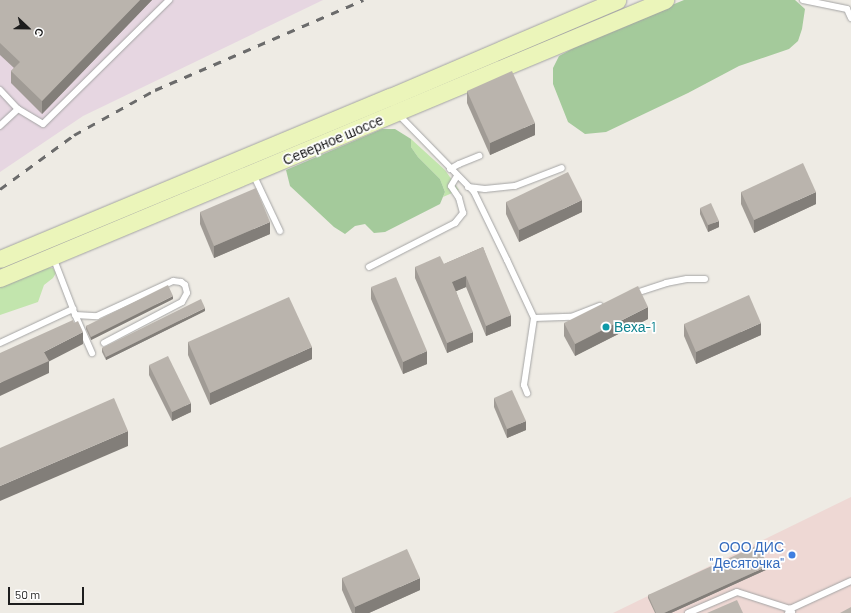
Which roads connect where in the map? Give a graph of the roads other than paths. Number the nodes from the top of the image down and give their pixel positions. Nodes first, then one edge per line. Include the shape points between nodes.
1 (169, 0) edge
2 (617, 0) edge
3 (665, 0) edge
4 (803, 0) edge
5 (851, 18) edge
6 (0, 90) edge
7 (390, 97) junction
8 (18, 109) junction
9 (396, 113) junction
10 (0, 126) edge
11 (479, 156) dead end
12 (562, 168) dead end
13 (450, 169) junction
14 (253, 174) junction
15 (457, 176) junction
16 (468, 187) junction
17 (280, 231) dead end
18 (46, 240) junction
19 (53, 257) junction
20 (0, 259) edge
21 (369, 267) dead end
22 (0, 278) edge
23 (705, 279) dead end
24 (626, 296) edge
25 (605, 304) edge
26 (74, 312) junction
27 (534, 318) junction
28 (0, 343) edge
29 (104, 343) dead end
30 (92, 353) dead end
31 (527, 393) dead end
32 (851, 581) edge
33 (790, 612) edge
34 (688, 613) edge

1 - 8 lane via 43,124
2 - 7 main road, Северное шоссе
3 - 9 main road, Северное шоссе
4 - 5 lane via 847,9
6 - 8 lane
7 - 9 main road
7 - 18 main road, Северное шоссе
8 - 10 lane
9 - 13 lane
9 - 14 main road, Северное шоссе
11 - 13 lane
12 - 16 lane via 514,186 485,189
13 - 15 lane
14 - 17 lane
14 - 19 main road, Северное шоссе
15 - 16 lane
15 - 21 lane via 451,186 459,198 463,213 455,223
16 - 27 lane via 474,192
18 - 19 main road
18 - 20 main road, Северное шоссе
19 - 22 main road, Северное шоссе
19 - 26 lane
23 - 24 lane via 666,283
25 - 27 lane via 571,317
26 - 28 lane
26 - 29 lane via 97,316 172,281 185,285 187,294 182,302
26 - 30 lane
27 - 31 lane via 524,385
32 - 33 lane
33 - 34 lane via 737,592

